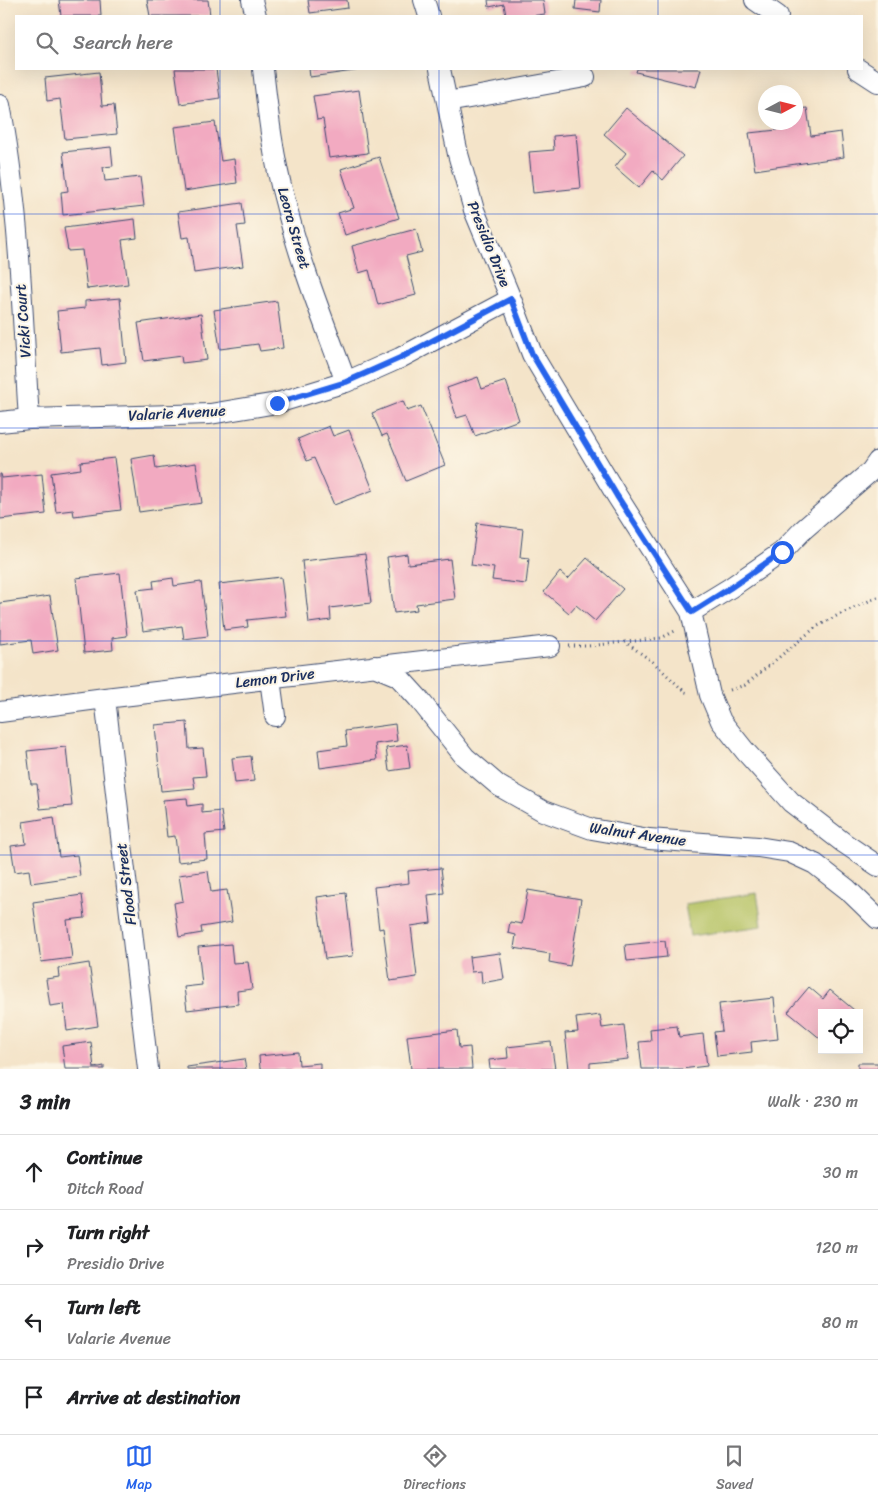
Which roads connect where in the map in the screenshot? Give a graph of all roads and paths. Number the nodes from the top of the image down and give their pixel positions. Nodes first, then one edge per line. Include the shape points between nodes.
1 (252, 0) edge
2 (424, 0) edge
3 (755, 0) edge
4 (256, 15) edge
5 (429, 15) edge
6 (777, 15) edge
7 (263, 70) edge
8 (440, 70) edge
9 (860, 70) edge
10 (585, 77) dead end
11 (878, 82) edge
12 (447, 102) junction
13 (0, 105) edge
14 (511, 299) junction
15 (346, 382) junction
16 (29, 419) junction
17 (0, 422) edge
18 (878, 461) edge
19 (692, 617) junction
20 (625, 642) dead end
21 (550, 646) dead end
22 (374, 666) junction
23 (270, 678) junction
24 (105, 698) junction
25 (0, 712) edge
26 (275, 716) dead end
27 (878, 866) edge
28 (878, 919) edge
29 (148, 1069) edge

1 - 4 street
2 - 5 street
3 - 6 street
7 - 15 street, Leora Street via 269,124 284,200
8 - 12 street, Presidio Drive
9 - 11 street
10 - 12 street
12 - 14 street, Presidio Drive via 474,210
13 - 16 street, Vicki Court via 15,205
14 - 15 street, Valarie Avenue via 400,358
14 - 19 street, Presidio Drive via 532,354
15 - 16 street, Valarie Avenue via 277,403 210,414
16 - 17 street, Valarie Avenue
18 - 19 street via 782,552
19 - 20 path via 661,638
19 - 27 street, Presidio Drive via 710,696 721,721 791,802
21 - 22 street, Lemon Drive
22 - 23 street, Lemon Drive
22 - 28 street, Walnut Avenue via 398,676 465,757 498,786 543,811 592,829 788,852 815,864
23 - 24 street, Lemon Drive
23 - 26 street
24 - 25 street, Lemon Drive
24 - 29 street, Flood Street

